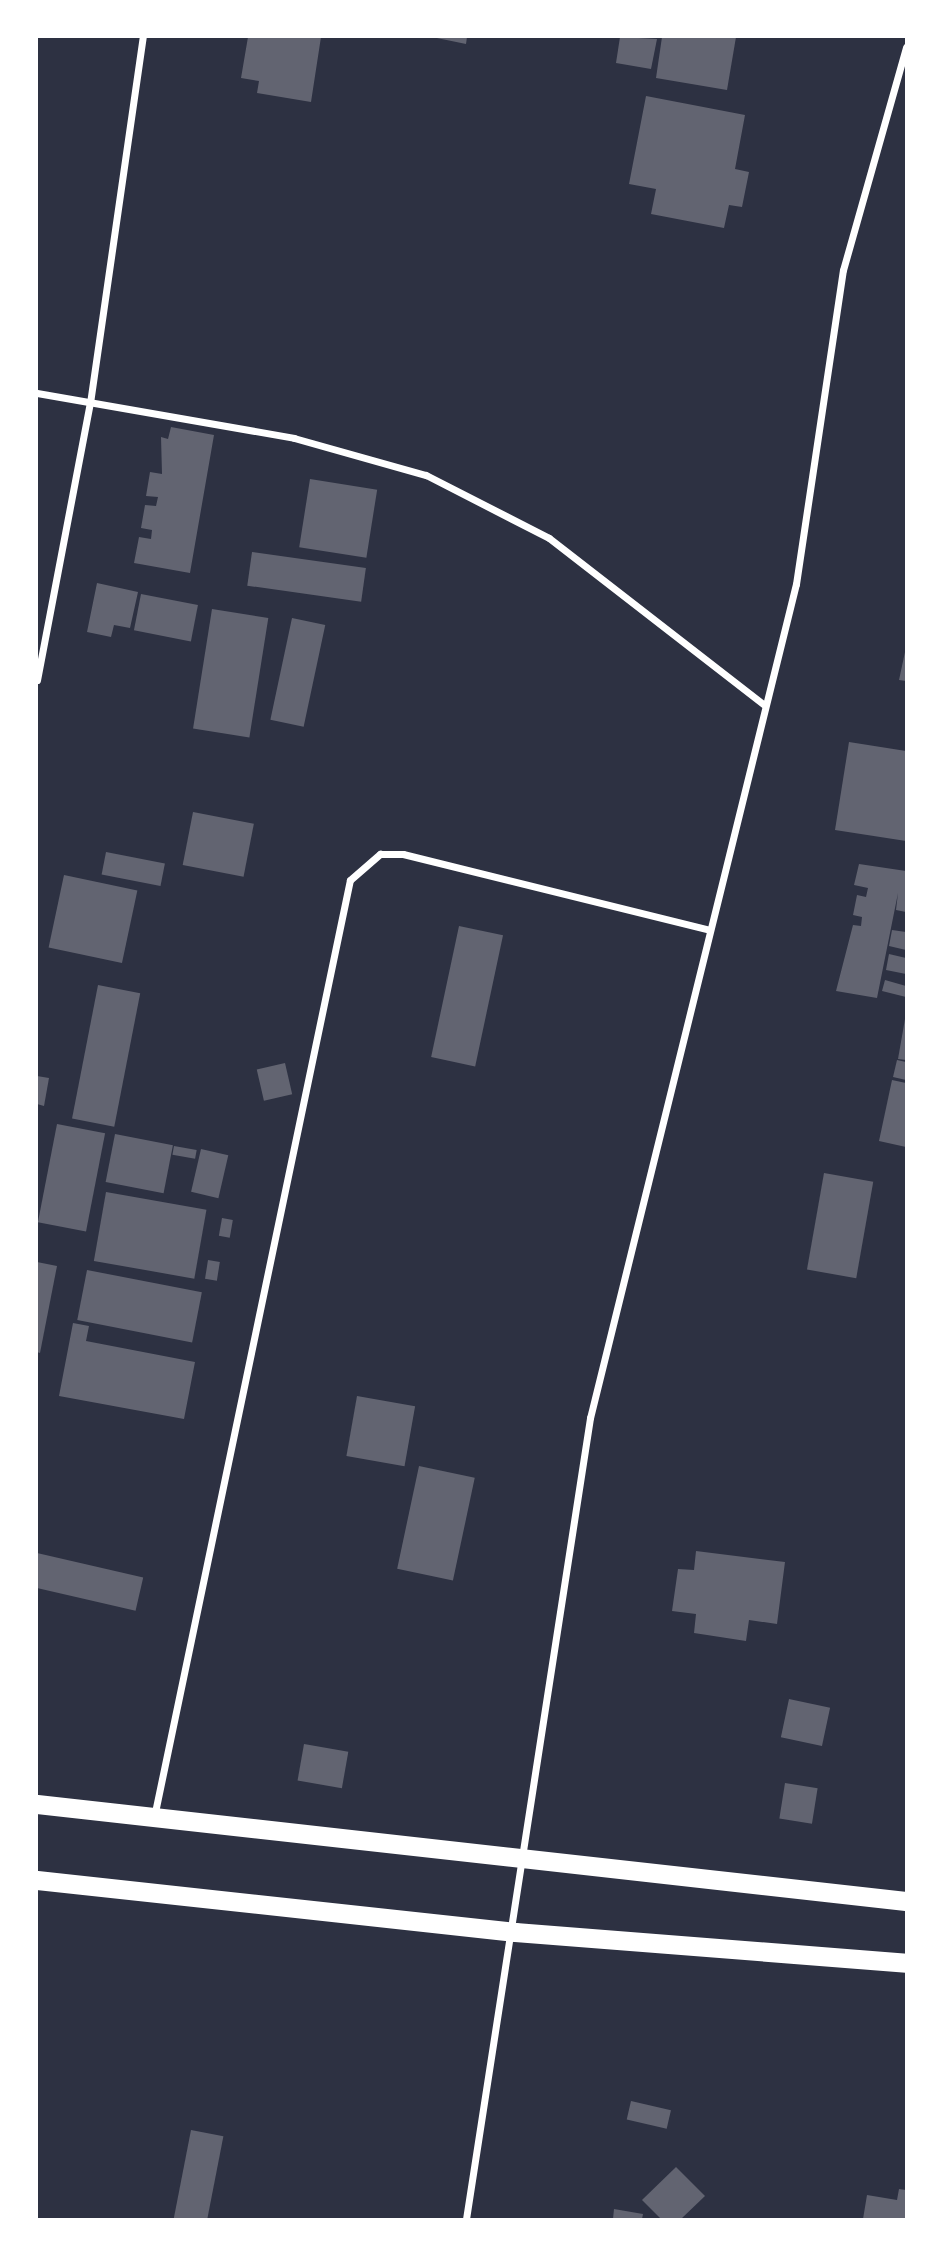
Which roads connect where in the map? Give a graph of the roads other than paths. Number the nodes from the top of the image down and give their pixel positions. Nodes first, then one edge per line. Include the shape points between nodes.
1 (143, 37) edge
2 (906, 47) edge
3 (37, 393) edge
4 (90, 403) junction
5 (37, 680) edge
6 (763, 704) junction
7 (709, 930) junction
8 (37, 1804) edge
9 (154, 1818) junction
10 (526, 1860) junction
11 (37, 1880) edge
12 (906, 1898) edge
13 (515, 1932) junction
14 (906, 1963) edge
15 (466, 2219) edge

1 - 4 street
2 - 6 street via 843,271 796,584
3 - 4 street
4 - 5 street
4 - 6 street via 294,438 426,475 549,538
6 - 7 street
7 - 9 street via 403,854 380,854 350,880
7 - 10 street via 590,1418
8 - 9 highway
9 - 10 highway
10 - 12 highway
10 - 13 street
11 - 13 highway
13 - 14 highway
13 - 15 street

